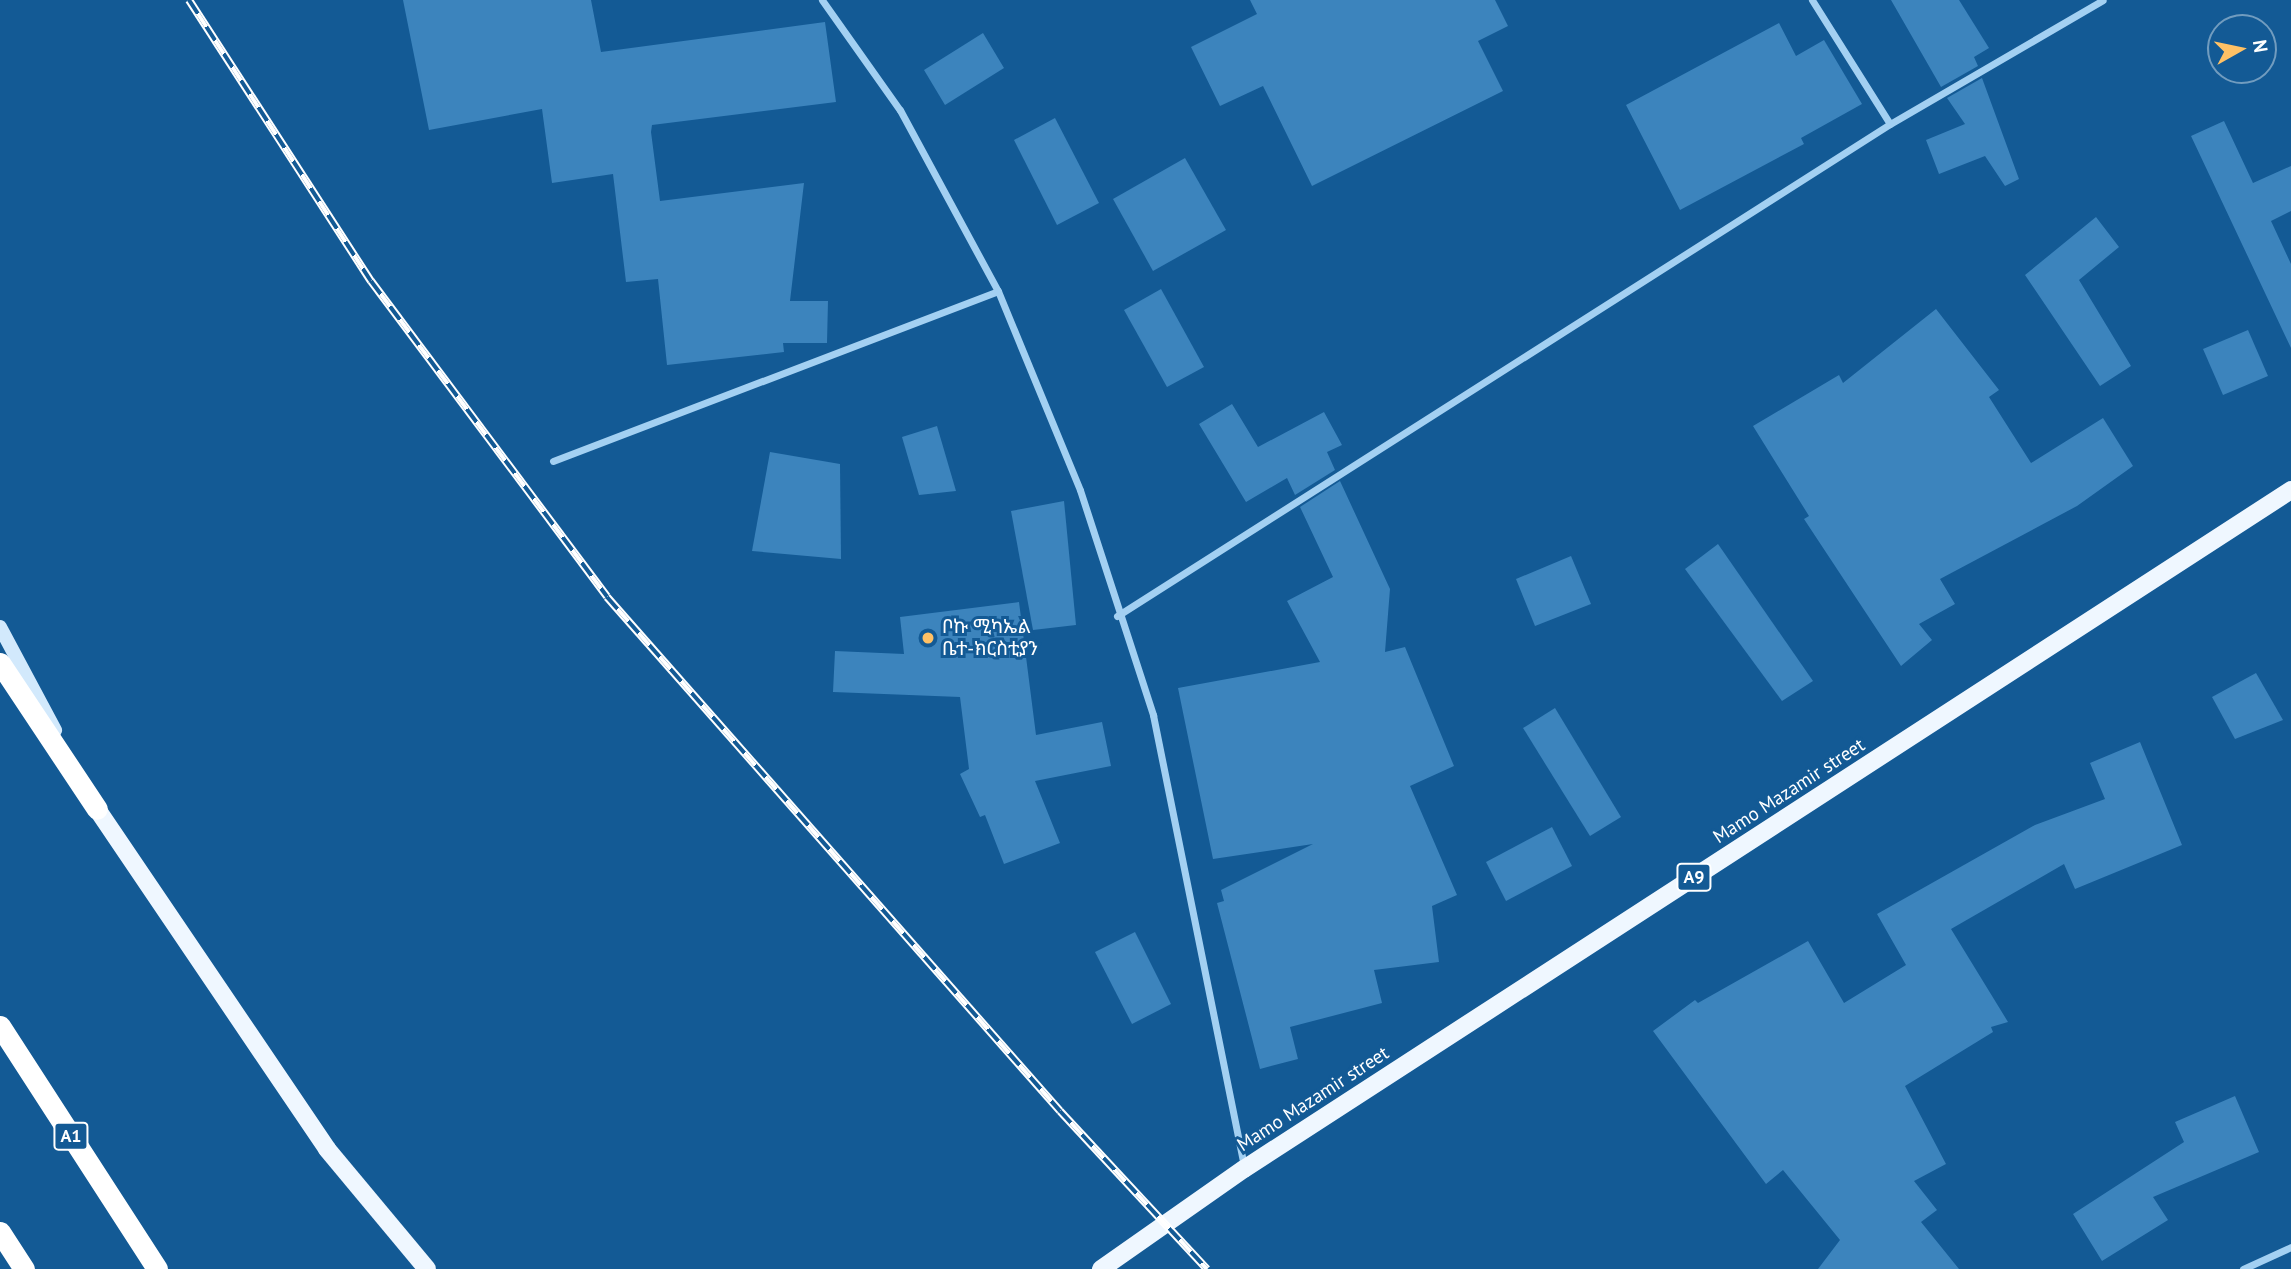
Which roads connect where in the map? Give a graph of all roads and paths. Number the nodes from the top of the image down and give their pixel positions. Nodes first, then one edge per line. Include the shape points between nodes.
1 (822, 0) edge
2 (1812, 0) edge
3 (2103, 0) edge
4 (1890, 124) junction
5 (998, 290) junction
6 (553, 461) dead end
7 (2291, 490) edge
8 (1117, 617) junction
9 (0, 627) edge
10 (0, 663) edge
11 (97, 809) junction
12 (0, 1026) edge
13 (1244, 1169) junction
14 (0, 1232) edge
15 (2291, 1247) edge
16 (24, 1269) edge
17 (157, 1269) edge
18 (427, 1269) edge
19 (1101, 1269) edge
20 (2243, 1269) edge

1 - 5 street via 900,110
2 - 4 street
3 - 4 street
4 - 8 street
5 - 6 street
5 - 8 street via 1080,490
7 - 13 main road, Mamo Mazamir street / A9
8 - 13 street via 1153,715
9 - 11 street
10 - 11 highway
11 - 18 main road via 327,1149
12 - 17 highway, A1
13 - 19 main road, Mamo Mazamir street / A9
14 - 16 highway
15 - 20 street

